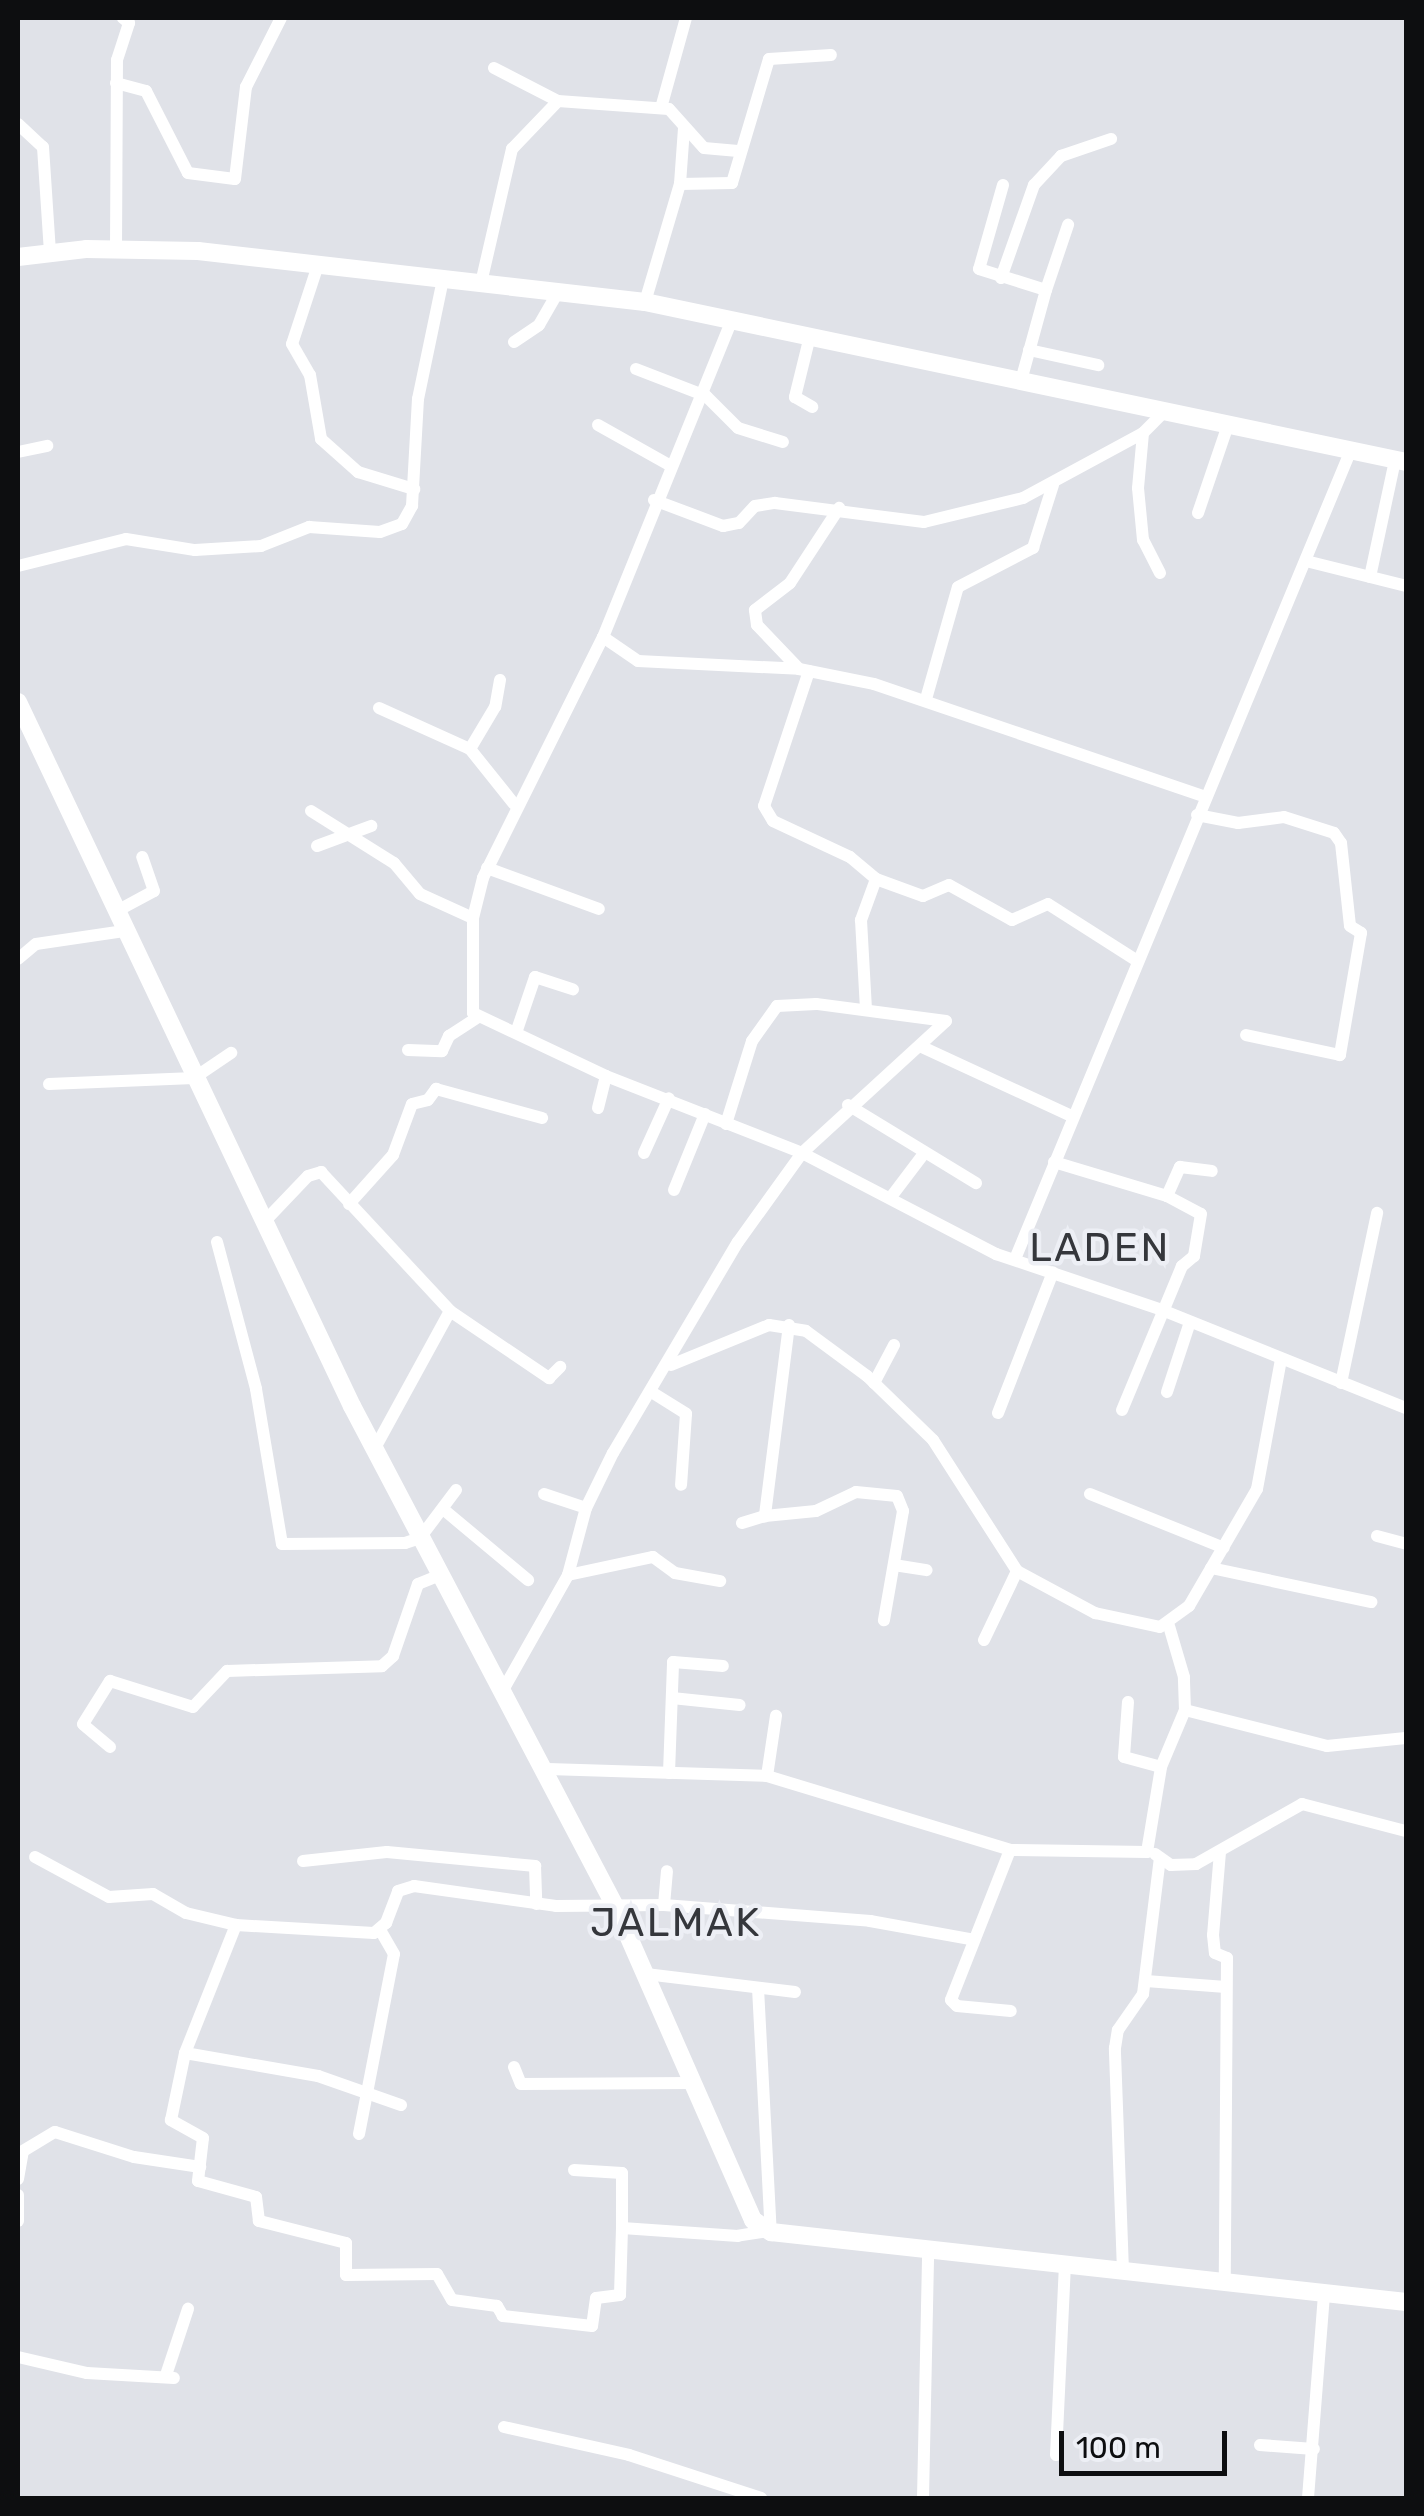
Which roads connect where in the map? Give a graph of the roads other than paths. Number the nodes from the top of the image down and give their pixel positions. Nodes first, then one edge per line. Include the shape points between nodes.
1 (281, 18) edge
2 (686, 18) edge
3 (128, 19) edge
4 (831, 56) dead end
5 (494, 68) dead end
6 (116, 83) junction
7 (558, 101) junction
8 (660, 108) junction
9 (684, 121) junction
10 (18, 124) edge
11 (1111, 139) dead end
12 (742, 150) junction
13 (680, 184) junction
14 (1003, 185) dead end
15 (1068, 226) dead end
16 (116, 248) junction
17 (50, 252) junction
18 (18, 256) edge
19 (318, 264) junction
20 (1002, 278) junction
21 (443, 279) junction
22 (482, 283) junction
23 (1046, 290) junction
24 (558, 292) junction
25 (645, 302) junction
26 (730, 322) junction
27 (809, 340) junction
28 (514, 342) dead end
29 (1029, 350) junction
30 (1098, 365) dead end
31 (636, 369) dead end
32 (1020, 380) junction
33 (706, 396) junction
34 (812, 407) dead end
35 (1164, 412) junction
36 (598, 425) dead end
37 (1228, 425) junction
38 (1144, 433) junction
39 (784, 442) dead end
40 (47, 446) dead end
41 (1351, 450) junction
42 (18, 452) edge
43 (1401, 461) edge
44 (671, 466) junction
45 (1053, 485) junction
46 (414, 488) junction
47 (654, 500) junction
48 (839, 508) junction
49 (1198, 513) dead end
50 (1306, 561) junction
51 (18, 566) edge
52 (1160, 572) dead end
53 (1370, 578) junction
54 (1406, 586) edge
55 (603, 636) junction
56 (804, 670) junction
57 (500, 680) dead end
58 (926, 699) junction
59 (18, 702) edge
60 (379, 708) dead end
61 (470, 748) junction
62 (1206, 797) junction
63 (514, 804) junction
64 (311, 811) dead end
65 (1198, 815) junction
66 (371, 826) dead end
67 (340, 834) junction
68 (318, 846) dead end
69 (142, 857) dead end
70 (487, 868) junction
71 (876, 879) junction
72 (599, 909) dead end
73 (115, 912) junction
74 (472, 918) junction
75 (124, 931) junction
76 (18, 959) edge
77 (1136, 960) junction
78 (573, 989) dead end
79 (866, 1009) junction
80 (477, 1018) junction
81 (517, 1030) junction
82 (1246, 1035) dead end
83 (922, 1047) junction
84 (408, 1050) dead end
85 (231, 1053) dead end
86 (606, 1076) junction
87 (194, 1078) junction
88 (49, 1084) dead end
89 (670, 1098) junction
90 (848, 1106) junction
91 (598, 1108) dead end
92 (705, 1114) junction
93 (1071, 1116) junction
94 (542, 1118) dead end
95 (726, 1124) junction
96 (644, 1153) dead end
97 (802, 1153) junction
98 (922, 1156) junction
99 (1054, 1162) junction
100 (1212, 1170) dead end
101 (976, 1183) dead end
102 (674, 1190) dead end
103 (1167, 1196) junction
104 (891, 1197) junction
105 (349, 1204) junction
106 (1377, 1213) dead end
107 (264, 1221) junction
108 (218, 1242) dead end
109 (1015, 1259) junction
110 (1053, 1272) junction
111 (1162, 1310) junction
112 (450, 1311) junction
113 (1190, 1322) junction
114 (790, 1325) junction
115 (894, 1345) dead end
116 (1281, 1359) junction
117 (669, 1366) junction
118 (560, 1367) dead end
119 (874, 1382) junction
120 (1341, 1383) junction
121 (1167, 1392) dead end
122 (653, 1394) junction
123 (1406, 1408) edge
124 (1122, 1410) dead end
125 (998, 1413) dead end
126 (375, 1448) junction
127 (680, 1485) dead end
128 (456, 1490) dead end
129 (544, 1494) dead end
130 (1090, 1494) dead end
131 (586, 1508) junction
132 (442, 1509) junction
133 (765, 1516) junction
134 (742, 1523) dead end
135 (1377, 1536) dead end
136 (420, 1538) junction
137 (1406, 1544) edge
138 (1224, 1548) junction
139 (894, 1565) junction
140 (1211, 1568) junction
141 (926, 1570) dead end
142 (1017, 1572) junction
143 (568, 1575) junction
144 (440, 1576) junction
145 (528, 1580) dead end
146 (720, 1581) dead end
147 (1370, 1602) dead end
148 (884, 1620) dead end
149 (1169, 1626) junction
150 (984, 1640) dead end
151 (723, 1666) dead end
152 (503, 1690) junction
153 (672, 1698) junction
154 (1128, 1702) dead end
155 (740, 1705) dead end
156 (1185, 1710) junction
157 (776, 1716) dead end
158 (1406, 1738) edge
159 (110, 1747) dead end
160 (548, 1768) junction
161 (1161, 1768) junction
162 (669, 1773) junction
163 (768, 1776) junction
164 (1406, 1831) edge
165 (1010, 1850) junction
166 (1220, 1852) junction
167 (1154, 1854) junction
168 (36, 1857) dead end
169 (303, 1860) dead end
170 (667, 1871) dead end
171 (536, 1904) junction
172 (664, 1906) junction
173 (616, 1908) junction
174 (236, 1925) junction
175 (380, 1930) junction
176 (970, 1938) junction
177 (646, 1974) junction
178 (1146, 1981) junction
179 (1226, 1987) junction
180 (758, 1988) junction
181 (796, 1992) dead end
182 (1011, 2011) dead end
183 (185, 2052) junction
184 (514, 2066) dead end
185 (693, 2083) junction
186 (368, 2090) junction
187 (401, 2105) dead end
188 (359, 2134) dead end
189 (200, 2167) junction
190 (574, 2170) dead end
191 (18, 2179) edge
192 (18, 2195) edge
193 (18, 2220) edge
194 (622, 2228) junction
195 (769, 2231) junction
196 (928, 2250) junction
197 (1065, 2265) junction
198 (1123, 2271) junction
199 (1225, 2284) junction
200 (1324, 2294) junction
201 (1406, 2302) edge
202 (188, 2308) dead end
203 (18, 2357) edge
204 (504, 2427) dead end
205 (1260, 2445) dead end
206 (1314, 2449) junction
207 (1056, 2456) dead end
208 (761, 2498) edge
209 (923, 2498) edge
210 (1308, 2498) edge

1 - 6 street via 246,87 235,179 191,175 146,91
2 - 8 street
3 - 6 street
4 - 12 street via 776,56 765,63
5 - 7 street
6 - 16 street
7 - 8 street
7 - 22 street via 512,149
8 - 9 street
9 - 12 street via 704,148
9 - 13 street
10 - 17 street via 43,147
11 - 20 street via 1061,156 1034,185
12 - 13 street via 732,182
13 - 25 street
14 - 20 street via 978,266
15 - 23 street
16 - 17 main road
16 - 19 main road
17 - 18 main road
19 - 21 main road
19 - 46 street via 292,344 310,375 321,440 358,472
20 - 23 street
21 - 22 main road
21 - 46 street via 418,400
22 - 24 main road
23 - 29 street
24 - 25 main road
24 - 28 street via 539,325
25 - 26 main road
26 - 27 main road
26 - 33 street
27 - 32 main road
27 - 34 street via 795,397
29 - 30 street
29 - 32 street
31 - 33 street
32 - 35 main road
33 - 39 street via 728,422
33 - 44 street
35 - 37 main road
35 - 38 street
36 - 44 street
37 - 41 main road
37 - 49 street
38 - 45 street
38 - 52 street via 1140,525
40 - 42 street
41 - 43 main road
41 - 50 street
43 - 53 street
44 - 47 street
45 - 48 street via 924,522
45 - 58 street via 1033,548 958,587
46 - 51 street via 406,518 380,532 322,525 261,546 196,550 126,540
47 - 48 street via 722,526 739,523 756,506
47 - 55 street
48 - 56 street via 790,583 754,610 756,625
50 - 53 street
50 - 62 street
53 - 54 street
55 - 56 street via 638,660
55 - 63 street
56 - 58 street
56 - 71 street via 764,806 773,822 850,857
57 - 61 street via 495,708
58 - 62 street
59 - 73 main road
60 - 61 street
61 - 63 street
62 - 65 street
63 - 70 street
64 - 67 street
65 - 77 street
65 - 82 street via 1238,823 1296,820 1342,843 1350,926 1362,936 1340,1055
66 - 67 street
67 - 68 street
67 - 74 street via 394,863 440,906
69 - 73 street via 154,891
70 - 72 street
70 - 74 street
71 - 77 street via 922,896 949,885 1012,920 1051,905
71 - 79 street via 861,920
73 - 75 main road
74 - 80 street via 468,1000
75 - 76 street via 36,944
75 - 87 main road
77 - 93 street
78 - 81 street via 535,978
79 - 83 street via 945,1021
79 - 95 street via 777,1006 752,1041
80 - 81 street
80 - 84 street via 448,1036 442,1051
81 - 86 street
83 - 90 street
83 - 93 street
85 - 87 street
86 - 89 street
86 - 91 street
87 - 88 street
87 - 107 main road
89 - 92 street
89 - 96 street
90 - 97 street
90 - 98 street
92 - 95 street
92 - 102 street
93 - 99 street
94 - 105 street via 435,1090 412,1104 393,1155
95 - 97 street
97 - 104 street
97 - 117 street via 738,1242
98 - 101 street
98 - 104 street
99 - 103 street
99 - 109 street
100 - 103 street via 1180,1166
103 - 111 street via 1201,1216 1194,1256 1182,1266
104 - 109 street
105 - 107 street via 315,1172
105 - 112 street
106 - 120 street
107 - 126 main road
108 - 136 street via 256,1389 282,1544 396,1545
109 - 110 street
110 - 111 street
110 - 125 street
111 - 113 street
111 - 124 street
112 - 118 street via 549,1378
112 - 126 street via 395,1422
113 - 116 street
113 - 121 street
114 - 117 street via 730,1338
114 - 119 street via 828,1344
114 - 133 street
115 - 119 street
116 - 120 street
116 - 138 street via 1258,1490
117 - 122 street
119 - 142 street via 933,1440
120 - 123 street
122 - 127 street via 686,1414
122 - 131 street
126 - 136 main road
128 - 132 street
129 - 131 street
130 - 138 street
131 - 143 street
132 - 136 street
132 - 145 street
133 - 134 street
133 - 139 street via 816,1512 856,1492 888,1492 903,1508
135 - 137 street
136 - 144 main road
138 - 140 street
139 - 141 street
139 - 148 street
140 - 147 street
140 - 149 street
142 - 149 street via 1123,1624
142 - 150 street
143 - 146 street via 653,1557 675,1573
143 - 152 street
144 - 152 main road
144 - 159 street via 418,1584 393,1656 382,1666 227,1670 192,1706 107,1683 83,1724
149 - 156 street via 1184,1677
151 - 153 street via 675,1661
152 - 160 main road
153 - 155 street
153 - 162 street
154 - 161 street via 1124,1757
156 - 158 street via 1326,1746
156 - 161 street
157 - 163 street
160 - 162 street
160 - 173 main road
161 - 167 street
162 - 163 street
163 - 165 street
164 - 166 street via 1302,1804
165 - 167 street
165 - 176 street
166 - 167 street via 1187,1866
166 - 179 street via 1214,1950 1227,1958
167 - 178 street
168 - 174 street via 109,1897 153,1894 186,1913
169 - 171 street via 387,1852 535,1866
170 - 172 street
171 - 173 street
171 - 175 street via 410,1886 396,1894
172 - 173 street
172 - 176 street via 870,1921
173 - 177 main road
174 - 175 street via 351,1934
174 - 183 street
175 - 186 street via 394,1954
176 - 182 street via 951,2002
177 - 180 street
177 - 185 main road
178 - 179 street
178 - 198 street via 1115,2048
179 - 199 street
180 - 181 street
180 - 195 street
183 - 186 street
183 - 189 street via 170,2116 203,2138
184 - 185 street via 521,2084
185 - 195 main road via 748,2211
186 - 187 street
186 - 188 street
189 - 191 street via 134,2157 56,2132 23,2151
189 - 194 street via 199,2182 256,2197 258,2220 346,2243 346,2275 437,2274 450,2299 498,2306 502,2316 594,2325 596,2298 620,2295
190 - 194 street via 622,2174
192 - 193 street
194 - 195 street via 738,2236
195 - 196 main road
196 - 197 main road
196 - 209 street
197 - 198 main road
197 - 207 street
198 - 199 main road
199 - 200 main road
200 - 201 main road
200 - 206 street
202 - 203 street via 170,2376 87,2372
204 - 208 street via 629,2455
205 - 206 street
206 - 210 street

